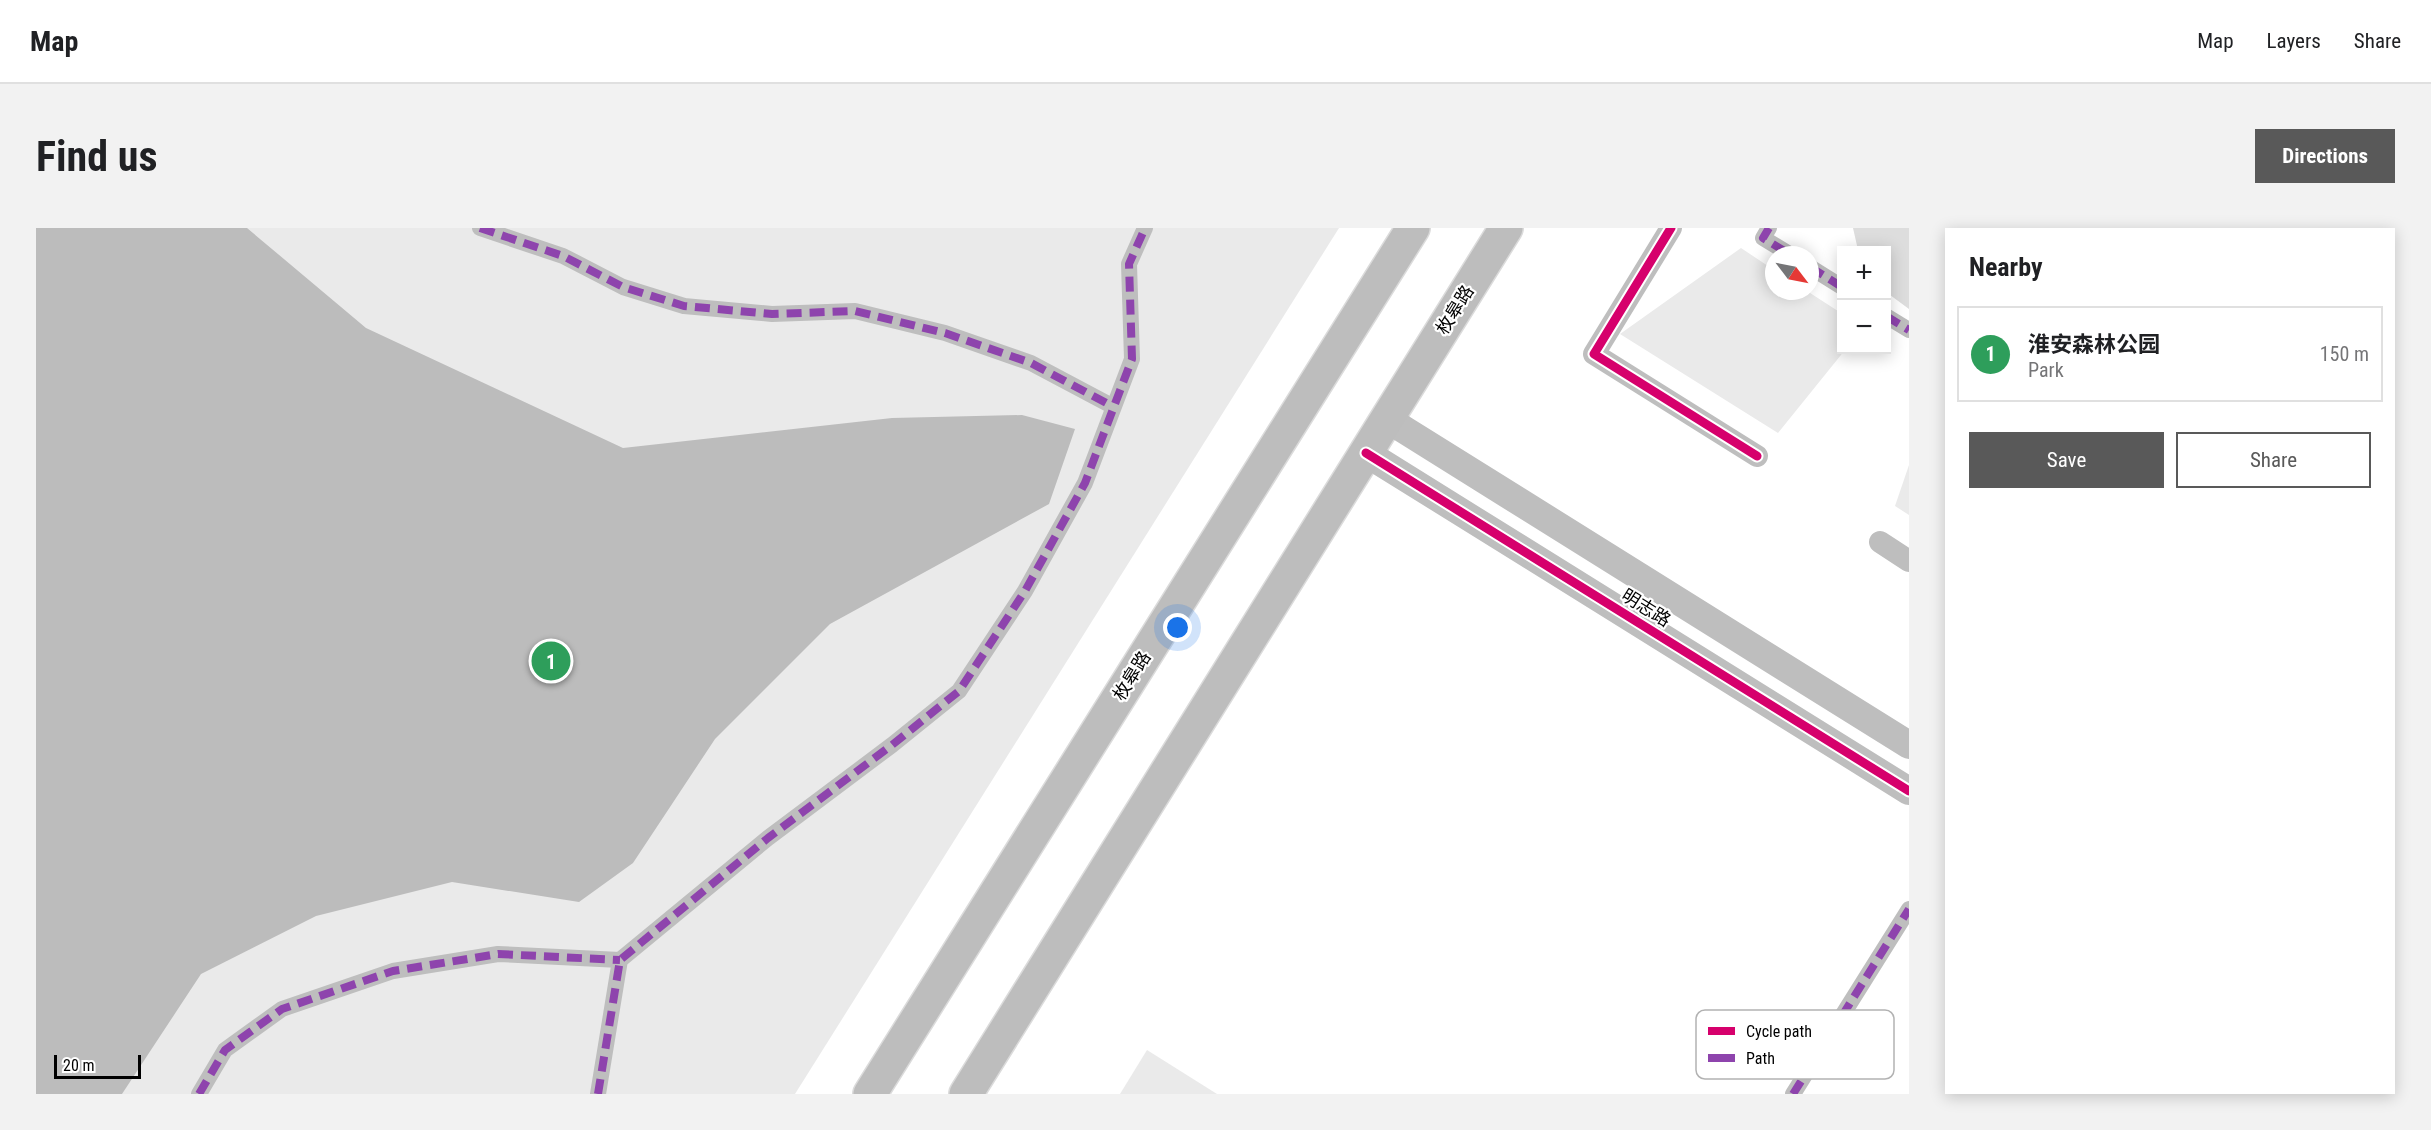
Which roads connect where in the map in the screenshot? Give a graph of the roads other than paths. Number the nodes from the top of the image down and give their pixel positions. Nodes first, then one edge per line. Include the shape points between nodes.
1 (480, 228) edge
2 (1145, 228) edge
3 (1413, 228) edge
4 (1506, 228) edge
5 (1671, 228) edge
6 (1769, 228) edge
7 (1776, 246) edge
8 (1819, 273) edge
9 (1837, 284) edge
10 (1891, 319) edge
11 (1909, 330) edge
12 (1112, 406) junction
13 (1387, 419) junction
14 (1366, 453) junction
15 (1757, 456) dead end
16 (1880, 542) dead end
17 (1909, 561) edge
18 (1909, 745) edge
19 (1909, 790) edge
20 (1909, 909) edge
21 (620, 960) junction
22 (1846, 1010) edge
23 (1802, 1079) edge
24 (199, 1094) edge
25 (597, 1094) edge
26 (870, 1094) edge
27 (966, 1094) edge
28 (1793, 1094) edge

1 - 12 street via 563,256 623,287 684,306 772,314 855,311 945,333 1031,363
2 - 12 street via 1129,264 1132,359
3 - 26 main road, 枚皋路
4 - 13 main road, 枚皋路
5 - 15 street via 1594,354
6 - 7 street via 1763,238
8 - 9 street
10 - 11 street
12 - 21 street via 1085,483 1025,591 959,690 768,838
13 - 14 main road, 枚皋路
13 - 18 street, 明志路
14 - 19 street, 明志路
14 - 27 main road, 枚皋路
16 - 17 street
20 - 22 street
21 - 24 street via 498,954 393,971 282,1009 225,1050
21 - 25 street
23 - 28 street

